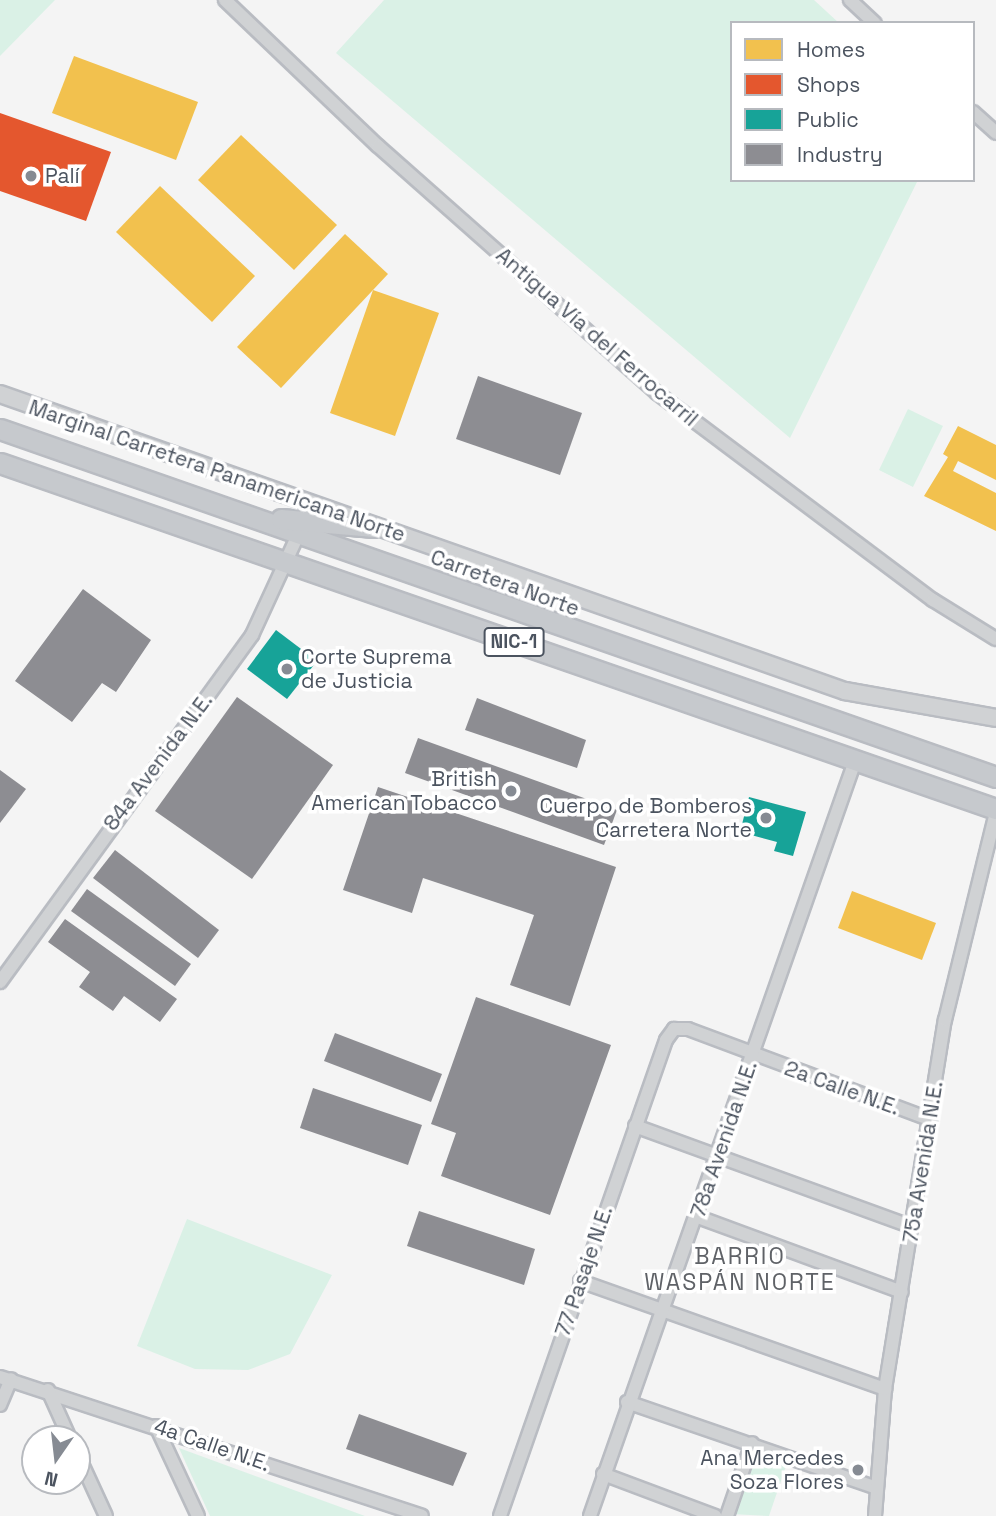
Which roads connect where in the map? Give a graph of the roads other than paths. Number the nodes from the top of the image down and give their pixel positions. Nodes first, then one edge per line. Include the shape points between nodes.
1 (225, 0) edge
2 (850, 0) edge
3 (873, 21) edge
4 (975, 114) edge
5 (996, 133) edge
6 (0, 394) edge
7 (0, 429) edge
8 (0, 463) edge
9 (259, 518) junction
10 (374, 527) junction
11 (299, 533) junction
12 (287, 564) junction
13 (996, 639) edge
14 (996, 718) edge
15 (855, 761) junction
16 (996, 777) edge
17 (996, 811) edge
18 (0, 982) edge
19 (674, 1029) joint
20 (752, 1056) junction
21 (931, 1120) junction
22 (635, 1126) junction
23 (720, 1154) junction
24 (698, 1217) junction
25 (912, 1227) junction
26 (580, 1281) junction
27 (902, 1292) junction
28 (663, 1309) junction
29 (6, 1378) edge
30 (885, 1389) junction
31 (48, 1390) junction
32 (627, 1402) junction
33 (0, 1405) edge
34 (64, 1425) edge
35 (156, 1426) junction
36 (752, 1443) junction
37 (603, 1474) junction
38 (91, 1483) edge
39 (877, 1488) junction
40 (106, 1516) edge
41 (198, 1516) edge
42 (422, 1516) edge
43 (500, 1516) edge
44 (590, 1516) edge
45 (715, 1516) edge
46 (727, 1516) edge
47 (875, 1516) edge

1 - 13 street, Antigua Vía del Ferrocarril via 378,146 657,393 933,600
2 - 3 street
4 - 5 street
6 - 10 street, Marginal Carretera Panamericana Norte
7 - 9 highway, Carretera Norte / NIC-1
8 - 12 highway, NIC-1
9 - 10 highway
9 - 11 highway, Carretera Norte / NIC-1
10 - 14 street, Marginal Carretera Panamericana Norte via 845,691 913,707
11 - 12 street, 84a Avenida N.E.
11 - 16 highway, Carretera Norte / NIC-1
12 - 15 highway, NIC-1
12 - 18 street, 84a Avenida N.E. via 252,635
15 - 17 highway, NIC-1
15 - 20 street, 78a Avenida N.E.
17 - 21 street, 75a Avenida N.E. via 945,1020
19 - 20 street, 2a Calle N.E. via 688,1029
19 - 22 street, 77 Pasaje N.E.
20 - 21 street, 2a Calle N.E.
20 - 23 street, 78a Avenida N.E.
21 - 25 street, 75a Avenida N.E.
22 - 23 street
22 - 26 street, 77 Pasaje N.E.
23 - 24 street, 78a Avenida N.E.
23 - 25 street
24 - 27 street
24 - 28 street, 78a Avenida N.E.
25 - 27 street, 75a Avenida N.E.
26 - 28 street
26 - 43 street, 77 Pasaje N.E.
27 - 30 street, 75a Avenida N.E.
28 - 30 street
28 - 32 street, 78a Avenida N.E.
29 - 31 street, 4a Calle N.E.
29 - 33 street
30 - 39 street, 75a Avenida N.E.
31 - 34 street
31 - 35 street, 4a Calle N.E.
32 - 36 street
32 - 37 street, 78a Avenida N.E.
35 - 41 street
35 - 42 street, 4a Calle N.E.
36 - 39 street
36 - 46 street
37 - 44 street, 78a Avenida N.E.
37 - 45 street
38 - 40 street
39 - 47 street, 75a Avenida N.E.

